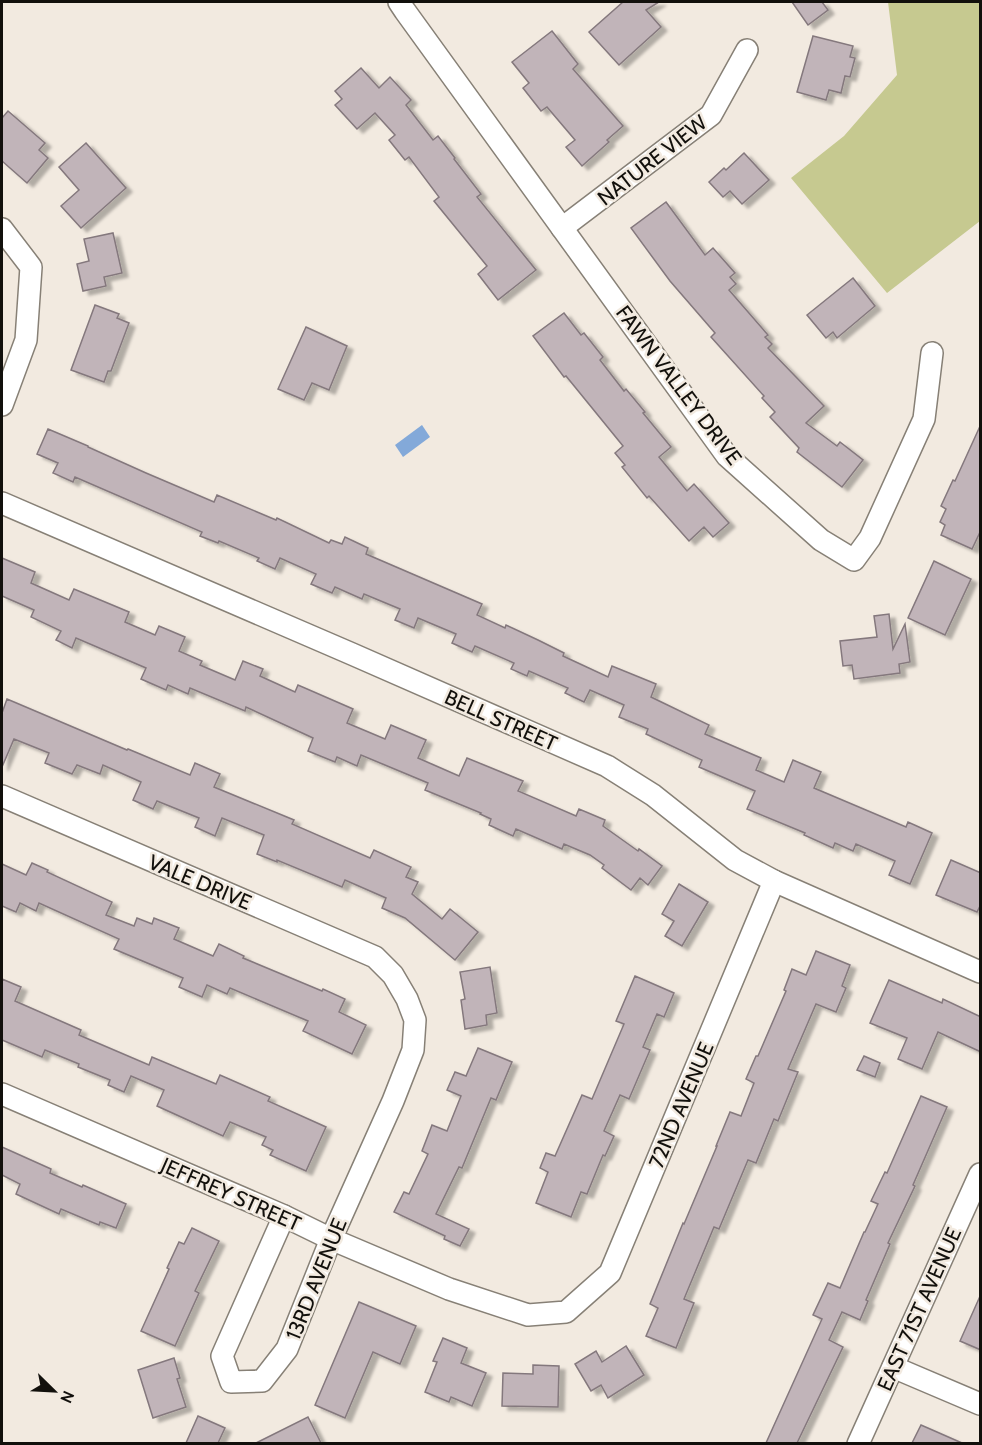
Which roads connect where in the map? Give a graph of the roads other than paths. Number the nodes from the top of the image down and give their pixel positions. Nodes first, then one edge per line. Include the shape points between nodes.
1 (399, 2) edge
2 (747, 50) dead end
3 (562, 228) junction
4 (2, 229) edge
5 (932, 353) dead end
6 (2, 405) edge
7 (2, 503) edge
8 (2, 796) edge
9 (774, 881) junction
10 (981, 972) edge
11 (393, 975) joint
12 (2, 1094) edge
13 (981, 1174) edge
14 (284, 1216) junction
15 (331, 1239) junction
16 (566, 1312) joint
17 (893, 1367) junction
18 (981, 1404) edge
19 (858, 1443) edge

1 - 3 street, FAWN VALLEY DRIVE
2 - 3 street, NATURE VIEW via 711,115
3 - 5 street, FAWN VALLEY DRIVE via 727,456 821,540 854,560 870,538 924,420
4 - 6 street via 32,267 27,340
7 - 9 street, BELL STREET via 607,766 653,795 735,860
8 - 11 street, VALE DRIVE via 375,957
9 - 10 street, BELL STREET
9 - 16 street, 72ND AVENUE via 610,1273
11 - 15 street, 13RD AVENUE via 415,1020 413,1050
12 - 14 street, JEFFREY STREET
13 - 17 street, EAST 71ST AVENUE
14 - 15 street, JEFFREY STREET
14 - 15 street, 13RD AVENUE via 222,1356 231,1382 262,1382 287,1349
15 - 16 street, JEFFREY STREET via 449,1289 528,1315
17 - 18 street
17 - 19 street, EAST 71ST AVENUE

